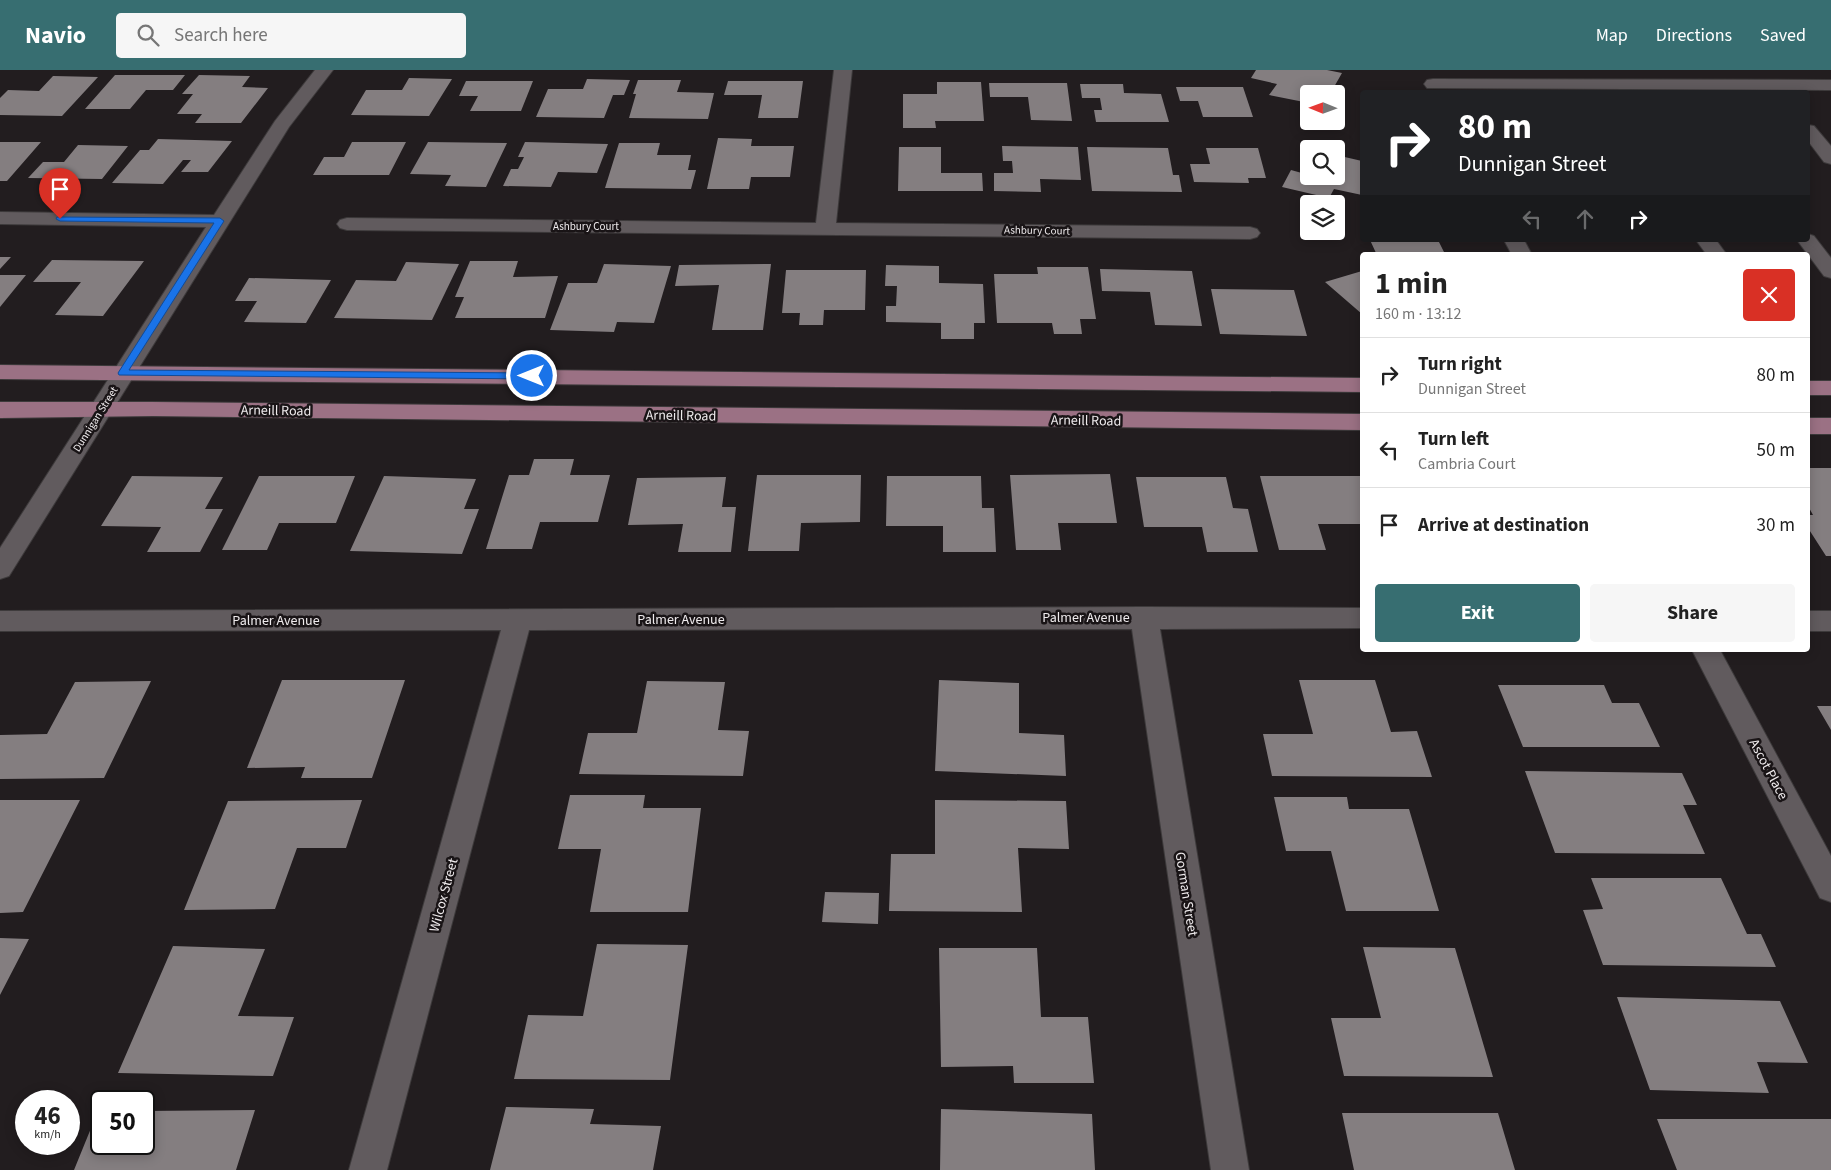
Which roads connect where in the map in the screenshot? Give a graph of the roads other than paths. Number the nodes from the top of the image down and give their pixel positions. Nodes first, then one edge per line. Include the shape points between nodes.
1 (324, 70) edge
2 (843, 70) edge
3 (1432, 82) edge
4 (1831, 84) edge
5 (1603, 88) edge
6 (1691, 89) edge
7 (1773, 89) edge
8 (1810, 132) edge
9 (1831, 158) edge
10 (0, 218) edge
11 (220, 221) junction
12 (347, 224) dead end
13 (825, 228) junction
14 (1250, 233) dead end
15 (1808, 242) edge
16 (1831, 272) edge
17 (0, 372) edge
18 (122, 373) junction
19 (1360, 384) edge
20 (1810, 388) edge
21 (1831, 388) edge
22 (100, 409) junction
23 (0, 410) edge
24 (1360, 422) edge
25 (1810, 426) edge
26 (1831, 426) edge
27 (0, 569) edge
28 (1144, 617) junction
29 (1360, 618) edge
30 (518, 619) junction
31 (0, 621) edge
32 (1810, 621) edge
33 (1831, 622) edge
34 (1707, 652) edge
35 (1831, 888) edge
36 (368, 1170) edge
37 (1230, 1170) edge

1 - 11 street, Dunnigan Street via 281,125
2 - 13 street
3 - 5 street
4 - 7 street
5 - 6 street
6 - 7 street
8 - 9 street
10 - 11 street
11 - 18 street, Dunnigan Street
12 - 13 street, Ashbury Court
13 - 14 street, Ashbury Court
15 - 16 street
17 - 18 main road
18 - 19 main road
18 - 22 street, Dunnigan Street
20 - 21 main road
22 - 23 main road, Arneill Road
22 - 24 main road, Arneill Road
22 - 27 street, Dunnigan Street
25 - 26 main road
28 - 29 street, Palmer Avenue
28 - 30 street, Palmer Avenue
28 - 37 street, Gorman Street
30 - 31 street, Palmer Avenue
30 - 36 street, Wilcox Street
32 - 33 street
34 - 35 street, Ascot Place

